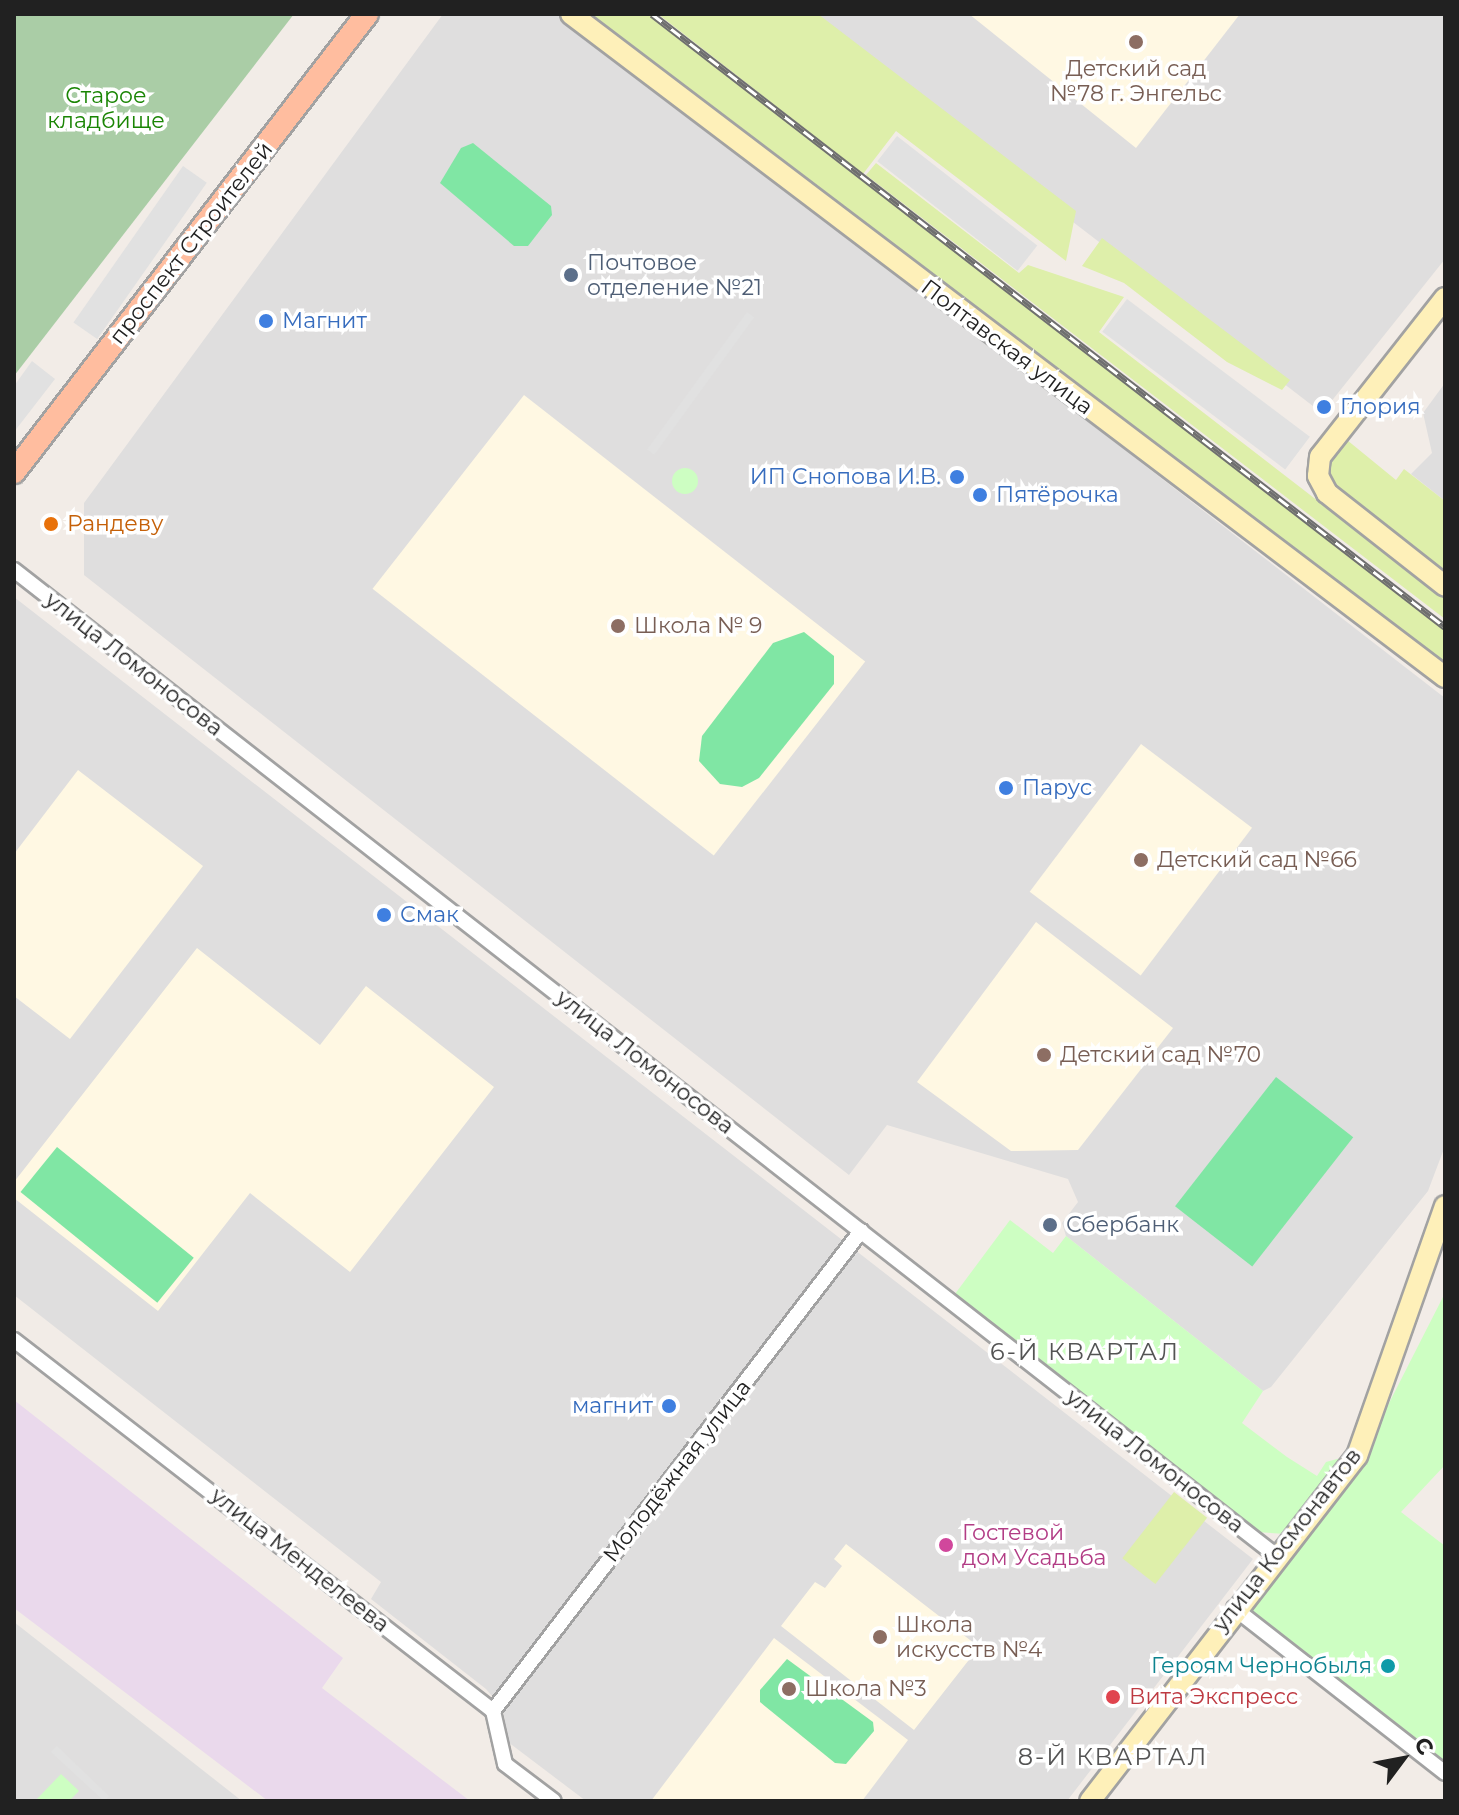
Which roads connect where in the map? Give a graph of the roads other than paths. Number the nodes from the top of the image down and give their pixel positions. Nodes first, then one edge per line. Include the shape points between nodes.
1 (349, 14) edge
2 (367, 14) edge
3 (571, 14) edge
4 (1445, 298) edge
5 (14, 448) edge
6 (14, 472) edge
7 (14, 570) edge
8 (1445, 586) edge
9 (1445, 677) edge
10 (1445, 1206) edge
11 (861, 1231) junction
12 (14, 1340) edge
13 (1275, 1555) junction
14 (1234, 1608) junction
15 (493, 1711) junction
16 (1445, 1773) edge
17 (554, 1801) edge
18 (1090, 1801) edge

1 - 5 main road, проспект Строителей
2 - 6 main road, проспект Строителей
3 - 9 street, Полтавская улица
4 - 8 street via 1320,457 1318,476 1327,493
7 - 11 street, улица Ломоносова
10 - 13 street, улица Космонавтов via 1357,1456
11 - 13 street, улица Ломоносова
11 - 15 street, Молодёжная улица
12 - 15 street, улица Менделеева
13 - 14 street, улица Космонавтов
14 - 16 street
14 - 18 street, улица Космонавтов
15 - 17 street via 505,1764

